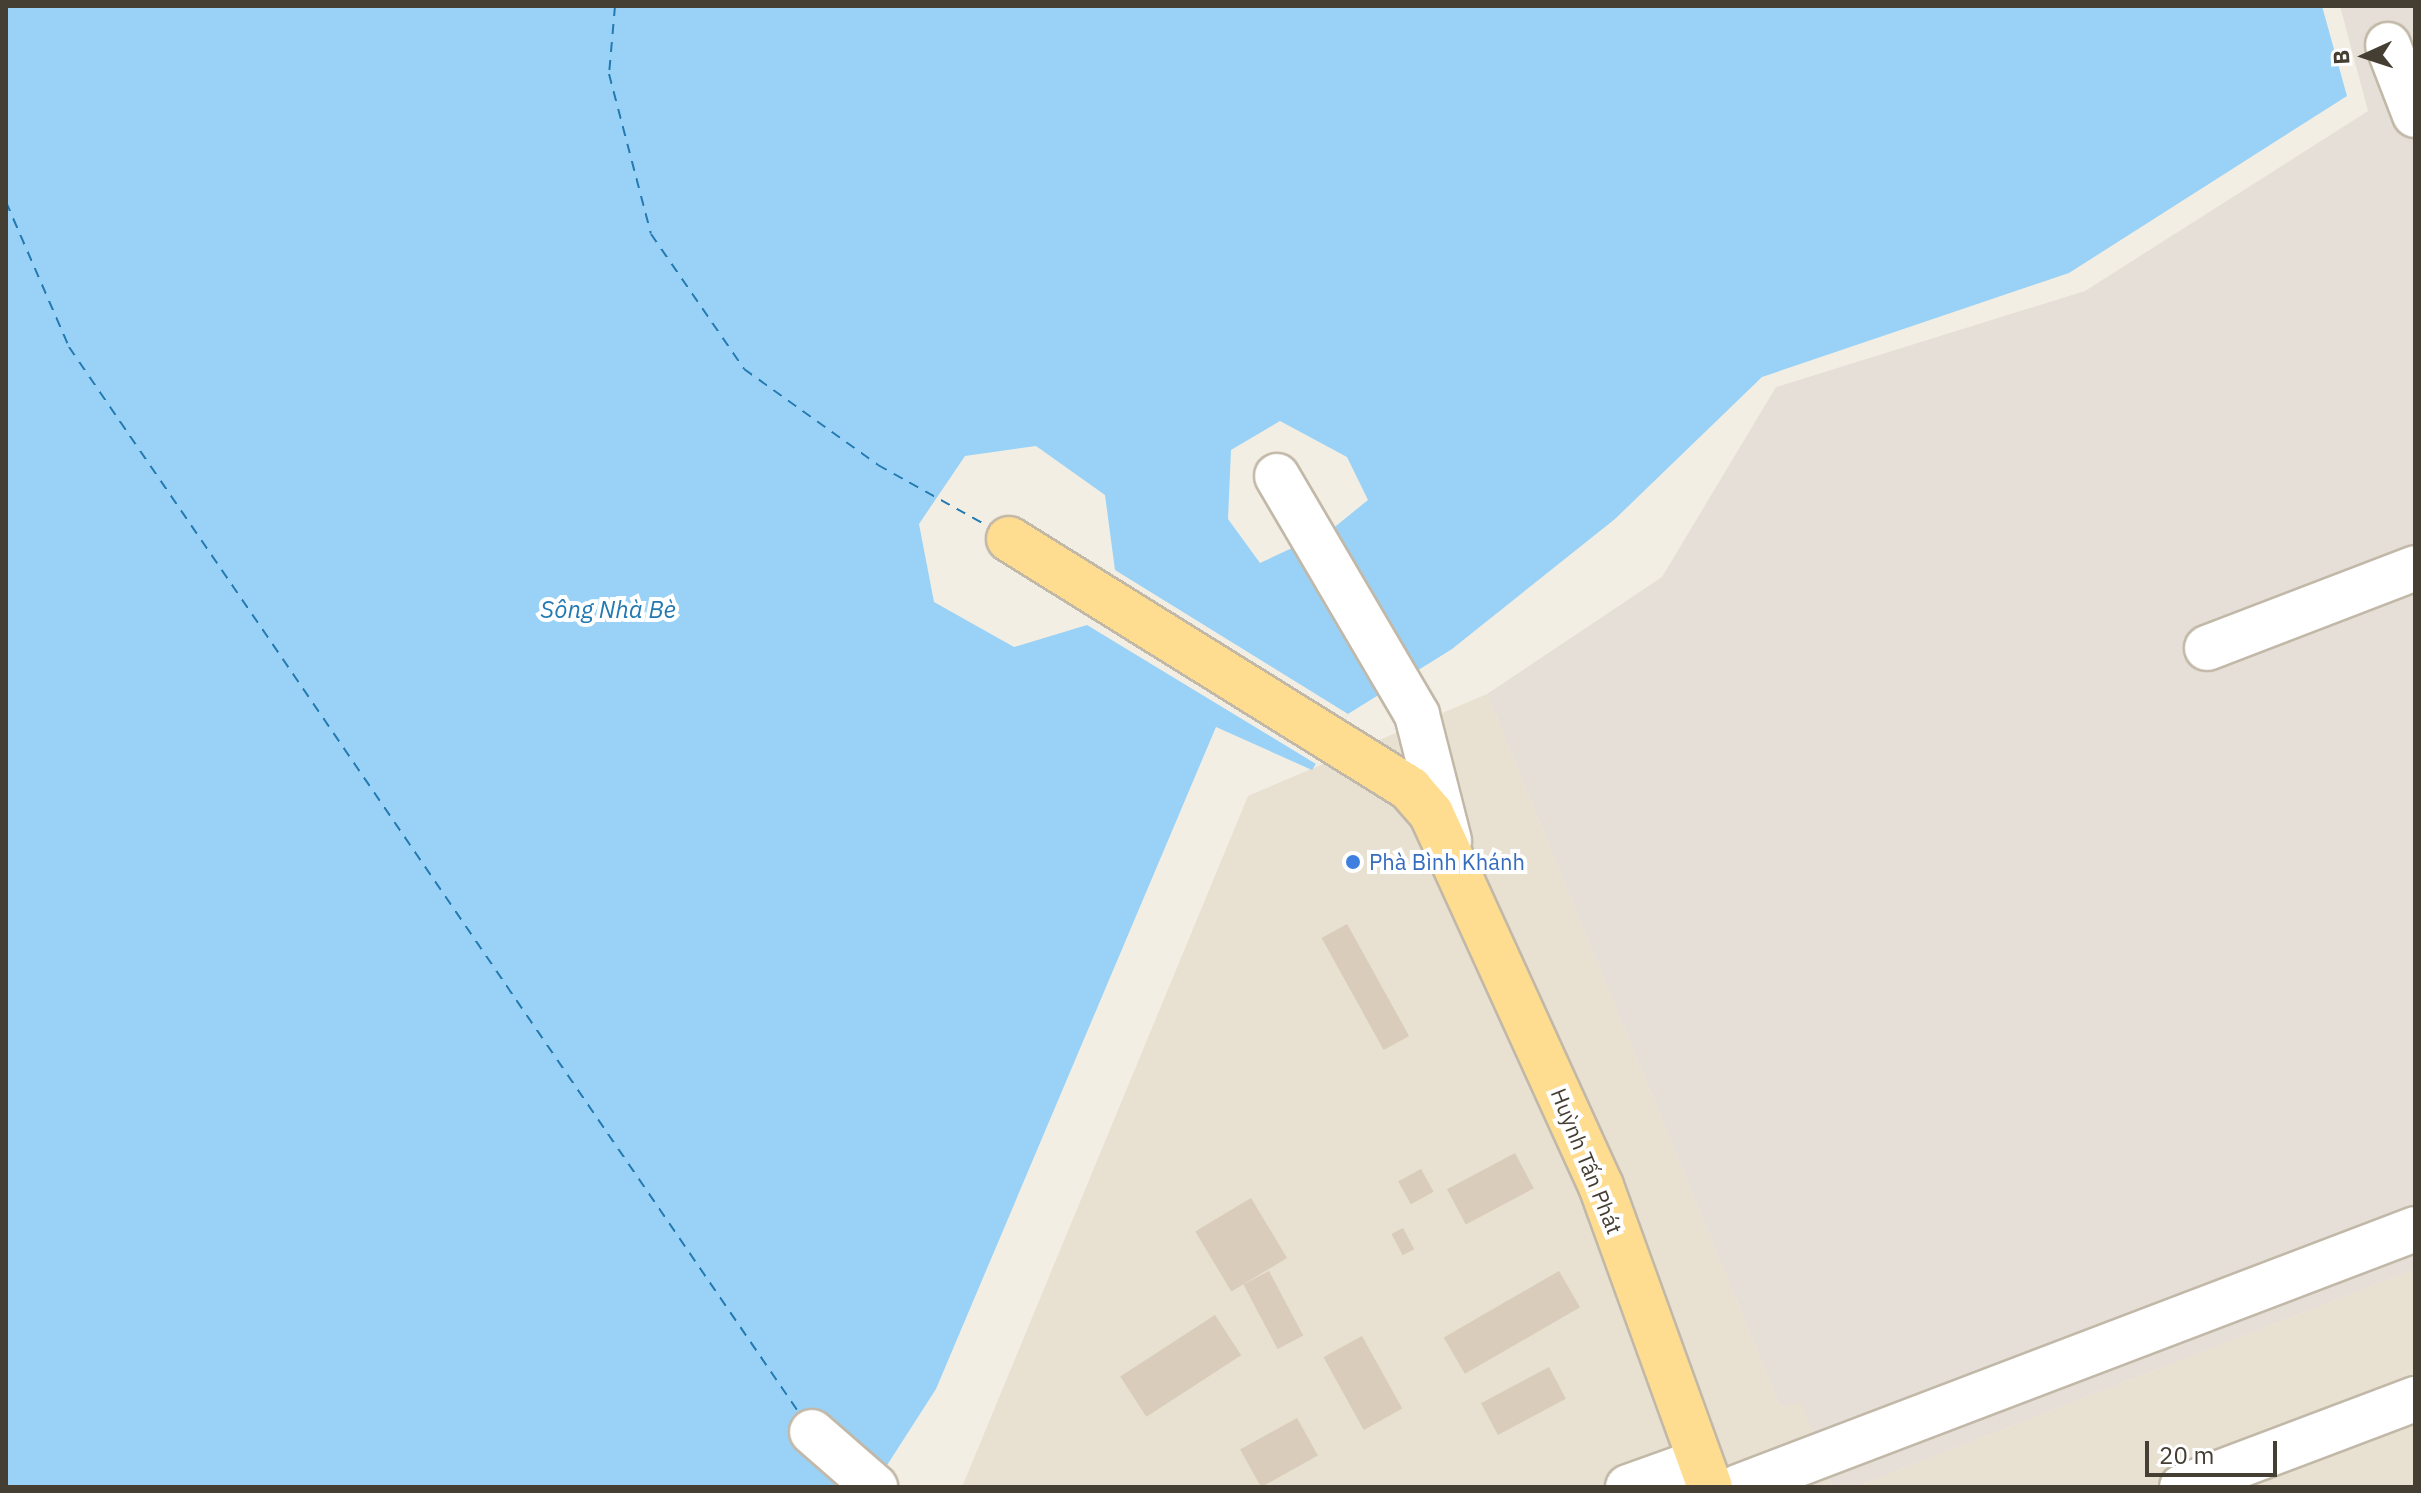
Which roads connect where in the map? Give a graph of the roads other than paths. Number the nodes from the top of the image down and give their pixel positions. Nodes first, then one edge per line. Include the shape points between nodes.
1 (2388, 45) dead end
2 (2415, 115) edge
3 (1277, 476) dead end
4 (1009, 539) dead end
5 (2415, 568) edge
6 (2207, 648) dead end
7 (1449, 841) junction
8 (2415, 1229) edge
9 (2415, 1399) edge
10 (812, 1432) dead end
11 (1704, 1474) edge
12 (875, 1487) edge
13 (1628, 1487) edge
14 (1738, 1487) edge
15 (2182, 1487) edge

1 - 2 street
3 - 7 street via 1417,715
4 - 7 main road, Huỳnh Tấn Phát via 1410,789
5 - 6 street
7 - 11 main road, Huỳnh Tấn Phát via 1601,1186
8 - 14 street
9 - 15 street
10 - 12 street
11 - 13 street

